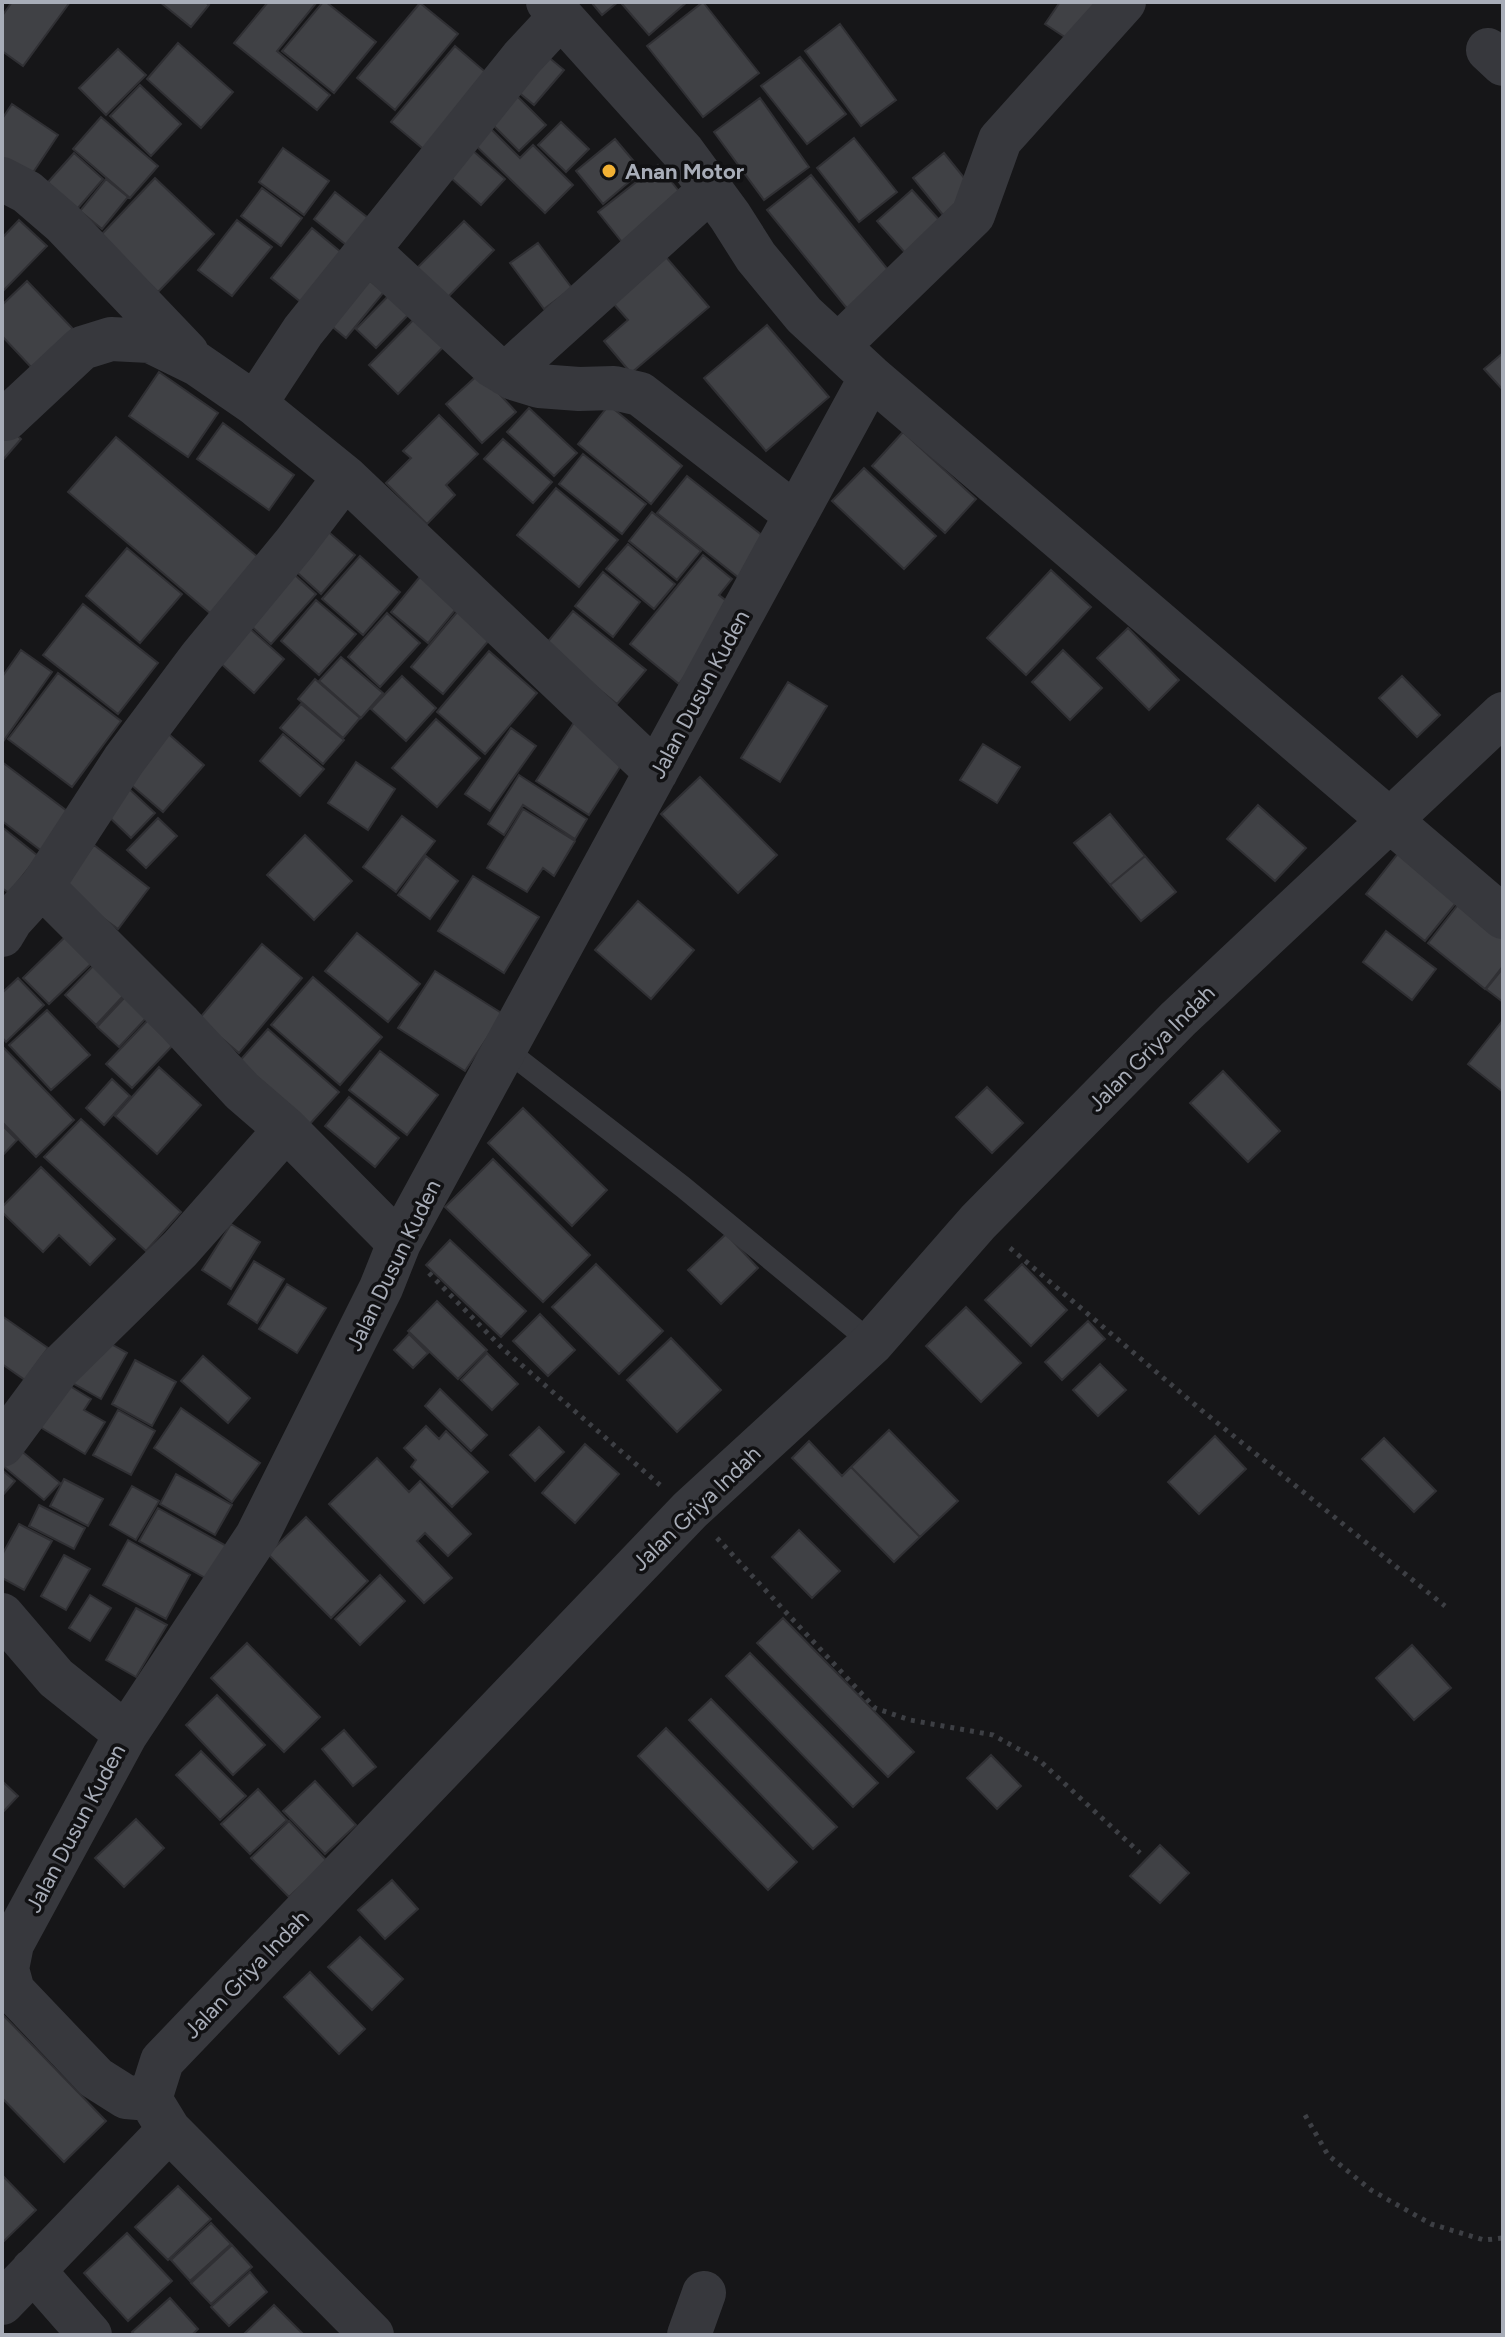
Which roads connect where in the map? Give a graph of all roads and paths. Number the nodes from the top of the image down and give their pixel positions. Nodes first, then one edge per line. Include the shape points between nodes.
1 (1124, 2) edge
2 (555, 9) edge
3 (2, 179) edge
4 (709, 191) junction
5 (368, 250) junction
6 (839, 345) junction
7 (197, 364) junction
8 (506, 374) junction
9 (871, 377) junction
10 (255, 404) junction
11 (6, 419) dead end
12 (345, 477) junction
13 (796, 515) junction
14 (1503, 714) edge
15 (656, 772) junction
16 (1389, 819) junction
17 (42, 886) junction
18 (1503, 917) edge
19 (2, 935) edge
20 (505, 1049) junction
21 (286, 1129) junction
22 (978, 1222) junction
23 (399, 1243) junction
24 (872, 1343) junction
25 (2, 1445) edge
26 (690, 1510) junction
27 (1445, 1606) dead end
28 (2, 1615) edge
29 (126, 1734) junction
30 (1140, 1853) dead end
31 (4, 1968) edge
32 (160, 2114) junction
33 (1305, 2115) dead end
34 (1503, 2238) edge
35 (33, 2270) junction
36 (704, 2293) dead end
37 (2, 2303) edge
38 (90, 2335) edge
39 (372, 2335) edge
40 (689, 2335) edge

1 - 6 street via 1000,140 973,215
2 - 4 street via 683,152
2 - 5 street
3 - 7 street via 27,192 63,223
4 - 6 street via 804,315
4 - 8 street
5 - 8 street
5 - 10 street via 303,331
6 - 9 street
7 - 10 street
7 - 11 street via 150,341 111,339 82,348
8 - 13 street via 539,386 640,394
9 - 13 street, Jalan Dusun Kuden
9 - 16 street
10 - 12 street
12 - 15 street
12 - 17 street via 124,760
13 - 15 street, Jalan Dusun Kuden
14 - 16 street, Jalan Griya Indah
15 - 20 street, Jalan Dusun Kuden
16 - 18 street
16 - 22 street, Jalan Griya Indah via 1178,1019
17 - 19 street
17 - 21 street via 242,1091
20 - 23 street, Jalan Dusun Kuden
20 - 24 lane
21 - 23 street
21 - 25 street via 180,1249 59,1368
22 - 24 street, Jalan Griya Indah
22 - 27 path
23 - 26 path via 502,1348
23 - 29 street, Jalan Dusun Kuden via 257,1536
24 - 26 street, Jalan Griya Indah
26 - 30 path via 875,1708 993,1735 1040,1761
26 - 32 street, Jalan Griya Indah via 162,2061
28 - 29 street via 56,1678
29 - 31 street, Jalan Dusun Kuden via 12,1944
31 - 32 street, Jalan Dusun Kuden via 13,1991 96,2078
32 - 35 street
32 - 39 street
33 - 34 path via 1328,2155 1371,2190 1431,2224 1484,2240
35 - 37 street
35 - 38 street
36 - 40 street

